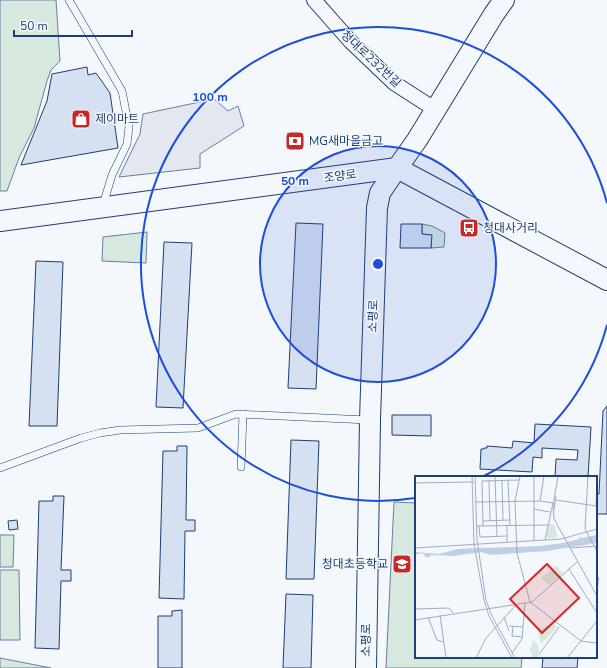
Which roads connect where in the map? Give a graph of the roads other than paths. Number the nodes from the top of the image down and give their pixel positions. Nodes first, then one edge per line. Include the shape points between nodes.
1 (68, 0) edge
2 (314, 0) edge
3 (498, 5) edge
4 (436, 110) junction
5 (396, 168) junction
6 (102, 207) junction
7 (0, 221) edge
8 (607, 280) edge
9 (243, 414) junction
10 (370, 420) junction
11 (241, 467) dead end
12 (0, 468) edge
13 (366, 668) edge

1 - 6 lane via 122,91 129,127 128,144 112,175
2 - 4 street, 청대로232번길 via 351,42 394,83
3 - 4 street, 소평로
4 - 5 street, 소평로 via 418,140
5 - 6 street, 조양로
5 - 8 street
5 - 10 street, 소평로 via 380,193 377,208
6 - 7 street, 조양로
9 - 10 lane
9 - 11 lane
9 - 12 lane via 236,414 198,428 100,433
10 - 13 street, 소평로

